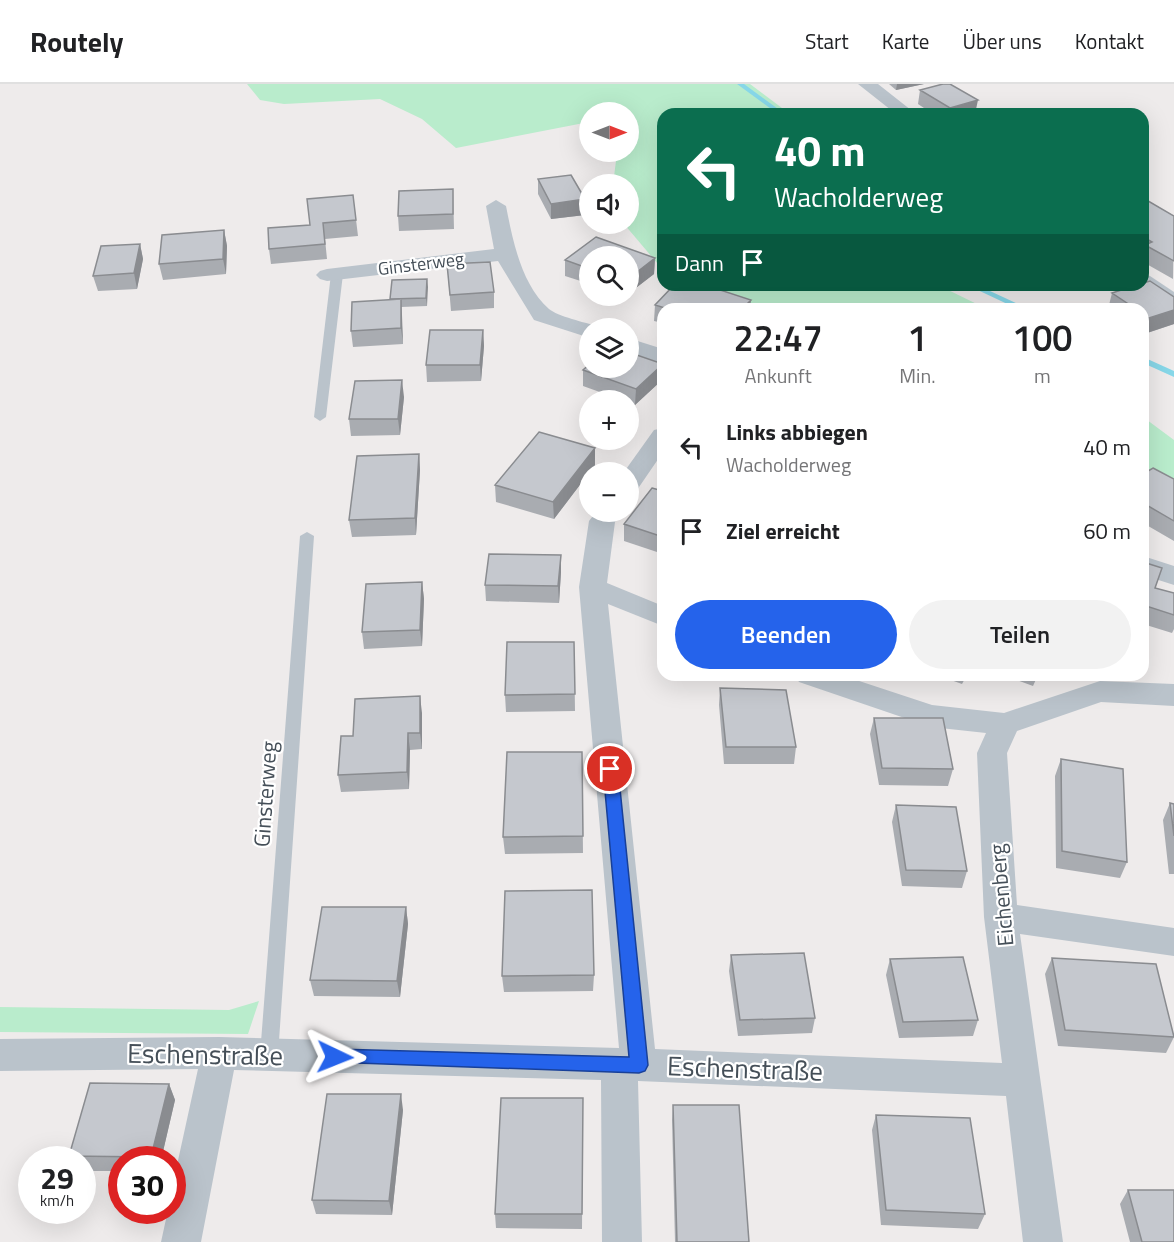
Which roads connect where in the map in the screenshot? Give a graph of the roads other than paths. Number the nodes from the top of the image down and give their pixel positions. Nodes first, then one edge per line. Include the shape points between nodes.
1 (867, 84) edge
2 (900, 108) edge
3 (496, 206) dead end
4 (506, 254) junction
5 (332, 275) joint
6 (1149, 284) edge
7 (1174, 302) edge
8 (579, 327) edge
9 (639, 349) edge
10 (657, 355) edge
11 (320, 417) dead end
12 (657, 443) edge
13 (639, 469) edge
14 (602, 522) edge
15 (307, 536) dead end
16 (1149, 567) edge
17 (1174, 576) edge
18 (593, 587) junction
19 (657, 614) edge
20 (827, 681) edge
21 (1174, 695) edge
22 (1005, 724) junction
23 (1001, 917) junction
24 (1174, 942) edge
25 (219, 1053) junction
26 (0, 1055) edge
27 (269, 1055) junction
28 (629, 1066) junction
29 (1022, 1080) junction
30 (181, 1242) edge
31 (622, 1242) edge
32 (1043, 1242) edge

1 - 2 street
3 - 4 street
4 - 5 street, Ginsterweg
4 - 8 street via 542,315
5 - 11 lane, Ginsterweg
6 - 7 street
9 - 10 street
12 - 13 street
14 - 18 street
15 - 27 lane, Ginsterweg
16 - 17 street
18 - 19 street
18 - 28 street
20 - 22 street via 931,716
21 - 22 street via 1100,691
22 - 23 street, Eichenberg via 992,753
23 - 24 street
23 - 29 street, Eichenberg
25 - 26 street, Eschenstraße
25 - 27 street, Eschenstraße
25 - 30 street
27 - 28 street, Eschenstraße
28 - 29 street, Eschenstraße
28 - 31 street
29 - 32 street, Eichenberg

